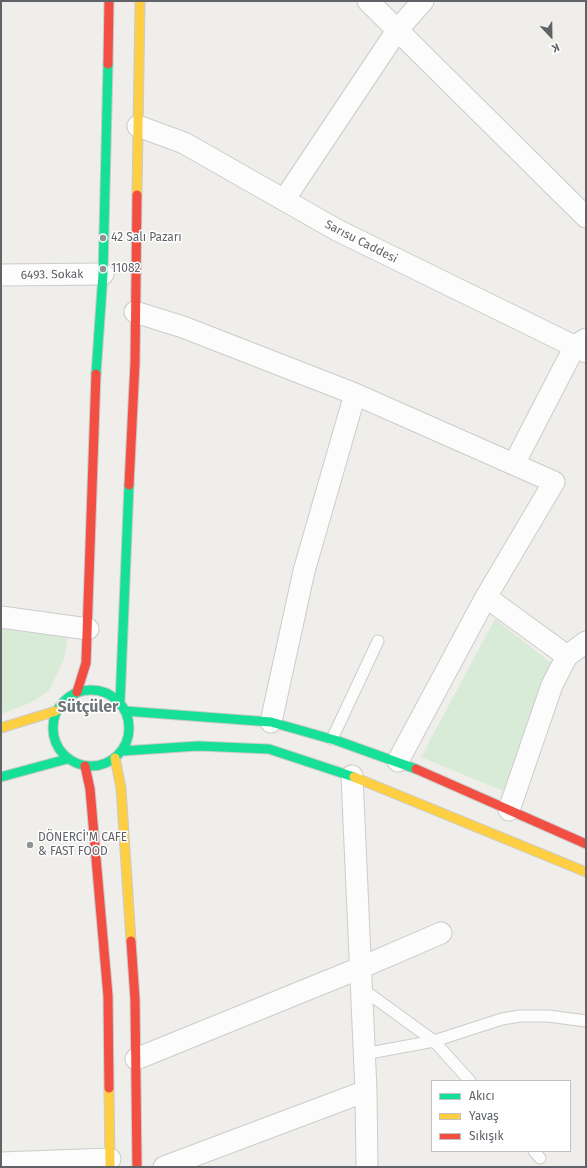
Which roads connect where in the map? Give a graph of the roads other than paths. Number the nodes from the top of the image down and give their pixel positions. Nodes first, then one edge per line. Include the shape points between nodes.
1 (109, 1) edge
2 (140, 1) edge
3 (368, 1) edge
4 (423, 1) edge
5 (398, 29) junction
6 (138, 126) junction
7 (284, 200) junction
8 (586, 217) edge
9 (103, 274) junction
10 (1, 275) edge
11 (135, 312) junction
12 (582, 345) edge
13 (355, 394) junction
14 (514, 464) junction
15 (486, 597) junction
16 (1, 617) edge
17 (88, 629) junction
18 (378, 641) dead end
19 (586, 642) edge
20 (567, 656) junction
21 (77, 692) junction
22 (122, 707) junction
23 (56, 711) junction
24 (271, 722) junction
25 (1, 728) edge
26 (332, 739) junction
27 (122, 750) junction
28 (66, 758) junction
29 (115, 758) junction
30 (398, 761) junction
31 (85, 766) junction
32 (352, 776) junction
33 (1, 777) edge
34 (509, 810) junction
35 (586, 844) edge
36 (586, 872) edge
37 (441, 933) dead end
38 (360, 978) junction
39 (586, 1021) edge
40 (434, 1041) junction
41 (364, 1054) junction
42 (136, 1059) junction
43 (469, 1080) edge
44 (366, 1090) junction
45 (1, 1162) edge
46 (110, 1163) edge
47 (137, 1167) edge
48 (164, 1167) edge
49 (367, 1167) edge

1 - 9 main road
2 - 6 main road
3 - 5 street
4 - 5 street
5 - 7 street
5 - 8 street
6 - 7 street, Sarısu Caddesi via 184,143
6 - 11 main road
7 - 12 street, Sarısu Caddesi via 344,234
9 - 10 street, 6493. Sokak
9 - 17 main road via 96,375
11 - 13 street via 184,327
11 - 22 main road
12 - 14 street
13 - 14 street
13 - 24 street via 304,571
14 - 15 street via 554,482
15 - 20 street
15 - 30 street
16 - 17 street
17 - 21 main road via 86,663
18 - 26 lane
19 - 20 street
20 - 34 street via 552,685
21 - 22 main road via 96,690 109,695
21 - 23 main road
22 - 24 main road
22 - 27 main road via 129,731
23 - 25 main road
23 - 28 main road via 53,737
24 - 26 main road
26 - 30 main road
27 - 29 main road
27 - 32 main road via 198,746 269,749
28 - 31 main road
28 - 33 main road
29 - 31 main road via 106,764
29 - 42 main road via 121,788 135,999
30 - 34 main road
31 - 46 main road via 90,789 108,996
32 - 36 main road
32 - 38 street
34 - 35 main road
37 - 38 street
38 - 40 lane
38 - 41 street
38 - 42 street
39 - 40 lane via 548,1016 520,1016 502,1019
40 - 41 lane
40 - 43 lane
41 - 44 street
42 - 47 main road
44 - 48 street
44 - 49 street
45 - 46 street

